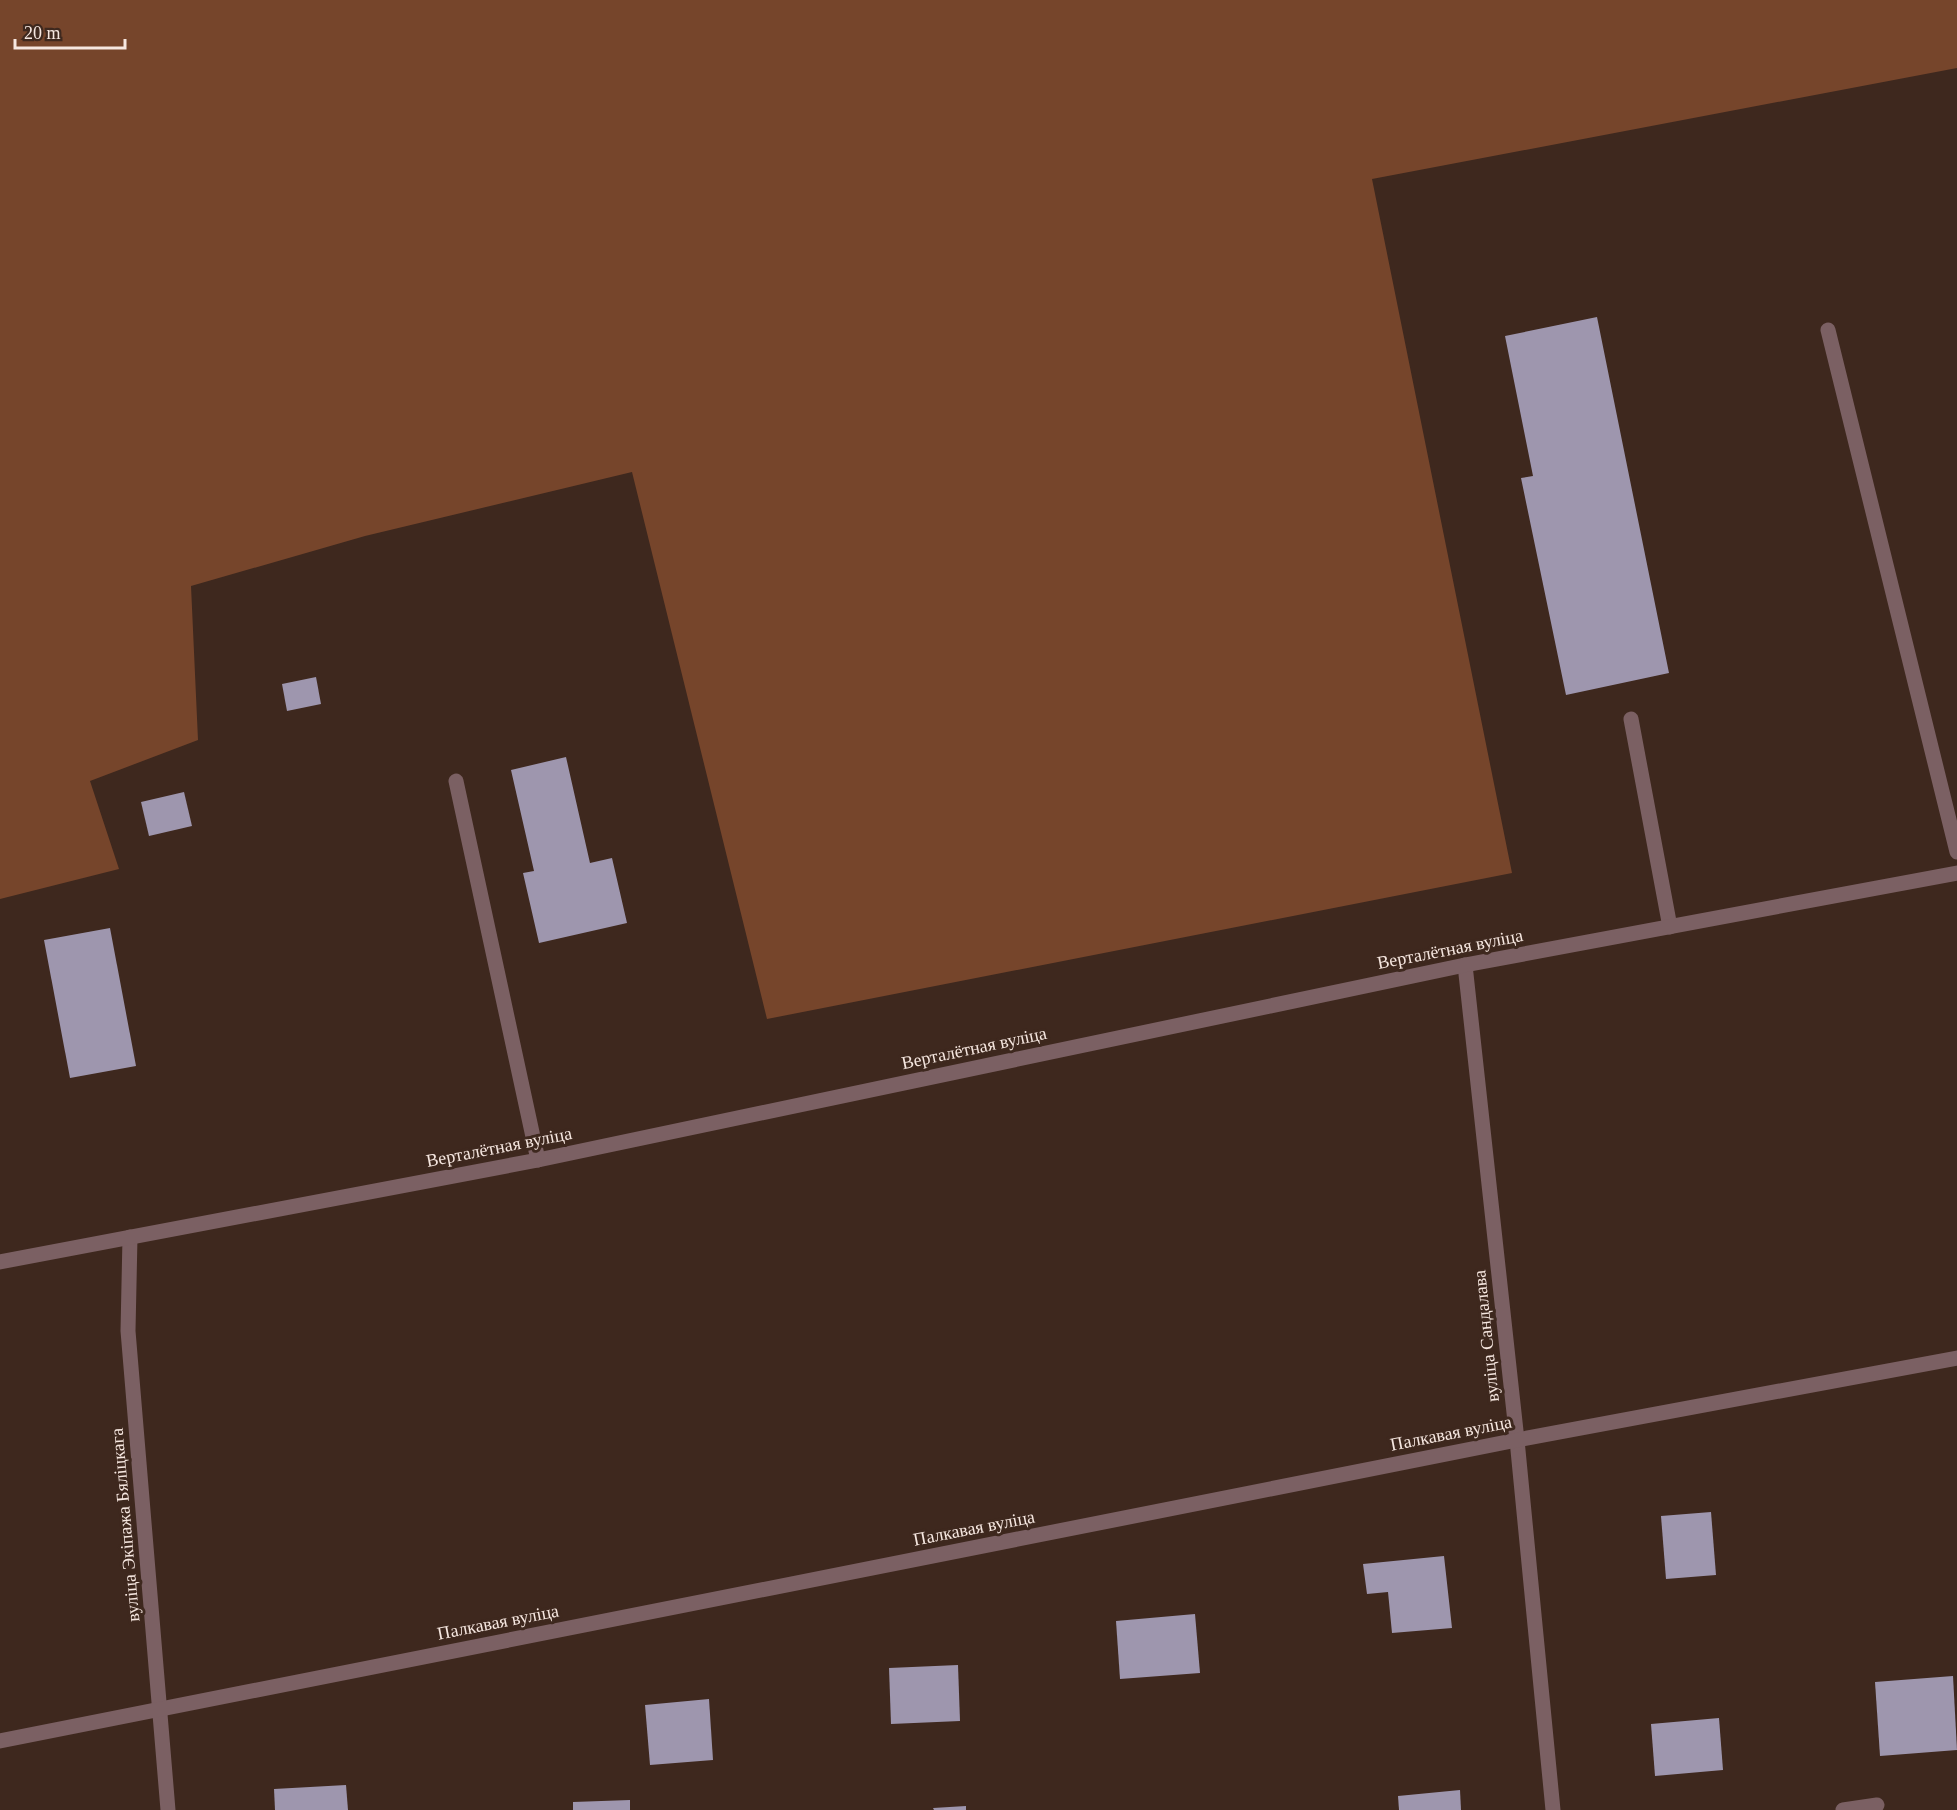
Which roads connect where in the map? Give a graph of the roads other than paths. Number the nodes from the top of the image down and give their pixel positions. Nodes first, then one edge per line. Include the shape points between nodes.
1 (1828, 330) dead end
2 (1631, 719) dead end
3 (456, 781) dead end
4 (1957, 852) edge
5 (1957, 873) edge
6 (1670, 927) junction
7 (1465, 965) junction
8 (538, 1160) junction
9 (130, 1237) junction
10 (0, 1262) edge
11 (1957, 1358) edge
12 (1516, 1440) junction
13 (159, 1709) junction
14 (0, 1741) edge
15 (1877, 1805) dead end
16 (168, 1810) edge
17 (1553, 1810) edge
18 (1843, 1810) edge

1 - 4 street
2 - 6 street
3 - 8 street
5 - 6 street, Верталётная вуліца
6 - 7 street, Верталётная вуліца
7 - 8 street, Верталётная вуліца
7 - 12 street, вуліца Сандалава
8 - 9 street, Верталётная вуліца
9 - 10 street, Верталётная вуліца
9 - 13 street, вуліца Экіпажа Бяліцкага via 128,1331
11 - 12 street, Палкавая вуліца
12 - 13 street, Палкавая вуліца
12 - 17 street, вуліца Сандалава
13 - 14 street, Палкавая вуліца
13 - 16 street, вуліца Экіпажа Бяліцкага
15 - 18 street

